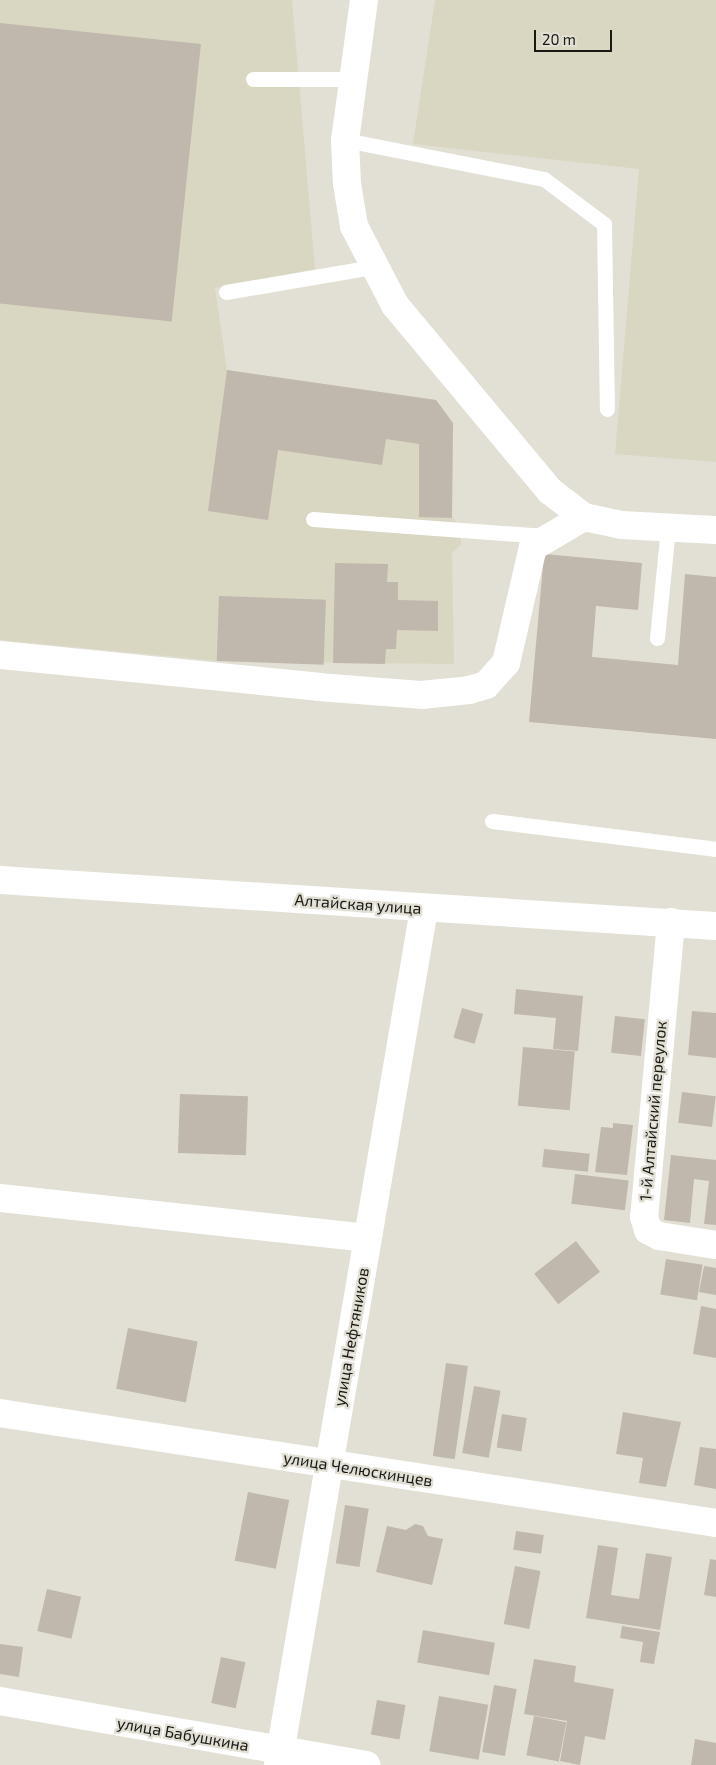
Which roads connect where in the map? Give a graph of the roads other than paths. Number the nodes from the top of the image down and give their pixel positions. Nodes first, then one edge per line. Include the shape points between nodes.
1 (364, 0) edge
2 (353, 78) junction
3 (253, 79) dead end
4 (345, 140) junction
5 (372, 267) junction
6 (226, 292) dead end
7 (607, 409) dead end
8 (584, 517) junction
9 (313, 519) dead end
10 (668, 528) junction
11 (716, 530) edge
12 (547, 536) junction
13 (657, 638) dead end
14 (0, 655) edge
15 (492, 821) dead end
16 (716, 849) edge
17 (0, 880) edge
18 (424, 909) junction
19 (671, 922) junction
20 (715, 924) edge
21 (0, 1198) edge
22 (368, 1238) junction
23 (716, 1245) edge
24 (0, 1413) edge
25 (328, 1464) junction
26 (716, 1523) edge
27 (0, 1701) edge
28 (279, 1758) edge
29 (366, 1765) edge

1 - 2 street
2 - 3 lane
2 - 4 street
4 - 5 street via 354,226
4 - 7 lane via 544,179 604,224
5 - 6 lane
5 - 8 street via 394,305 550,490
8 - 10 street
8 - 12 street
9 - 12 lane
10 - 11 street
10 - 13 lane
12 - 14 street via 534,547 526,563 506,663 486,685 469,690 420,694 318,687
15 - 16 lane
17 - 18 street, Алтайская улица
18 - 19 street, Алтайская улица
18 - 22 street, улица Нефтяников
19 - 20 street, Алтайская улица
19 - 23 street, 1-й Алтайский переулок via 644,1217 648,1230 659,1236
21 - 22 street
22 - 25 street, улица Нефтяников
24 - 25 street, улица Челюскинцев
25 - 26 street, улица Челюскинцев
25 - 28 street, улица Нефтяников
27 - 28 street, улица Бабушкина
28 - 29 street, улица Бабушкина

